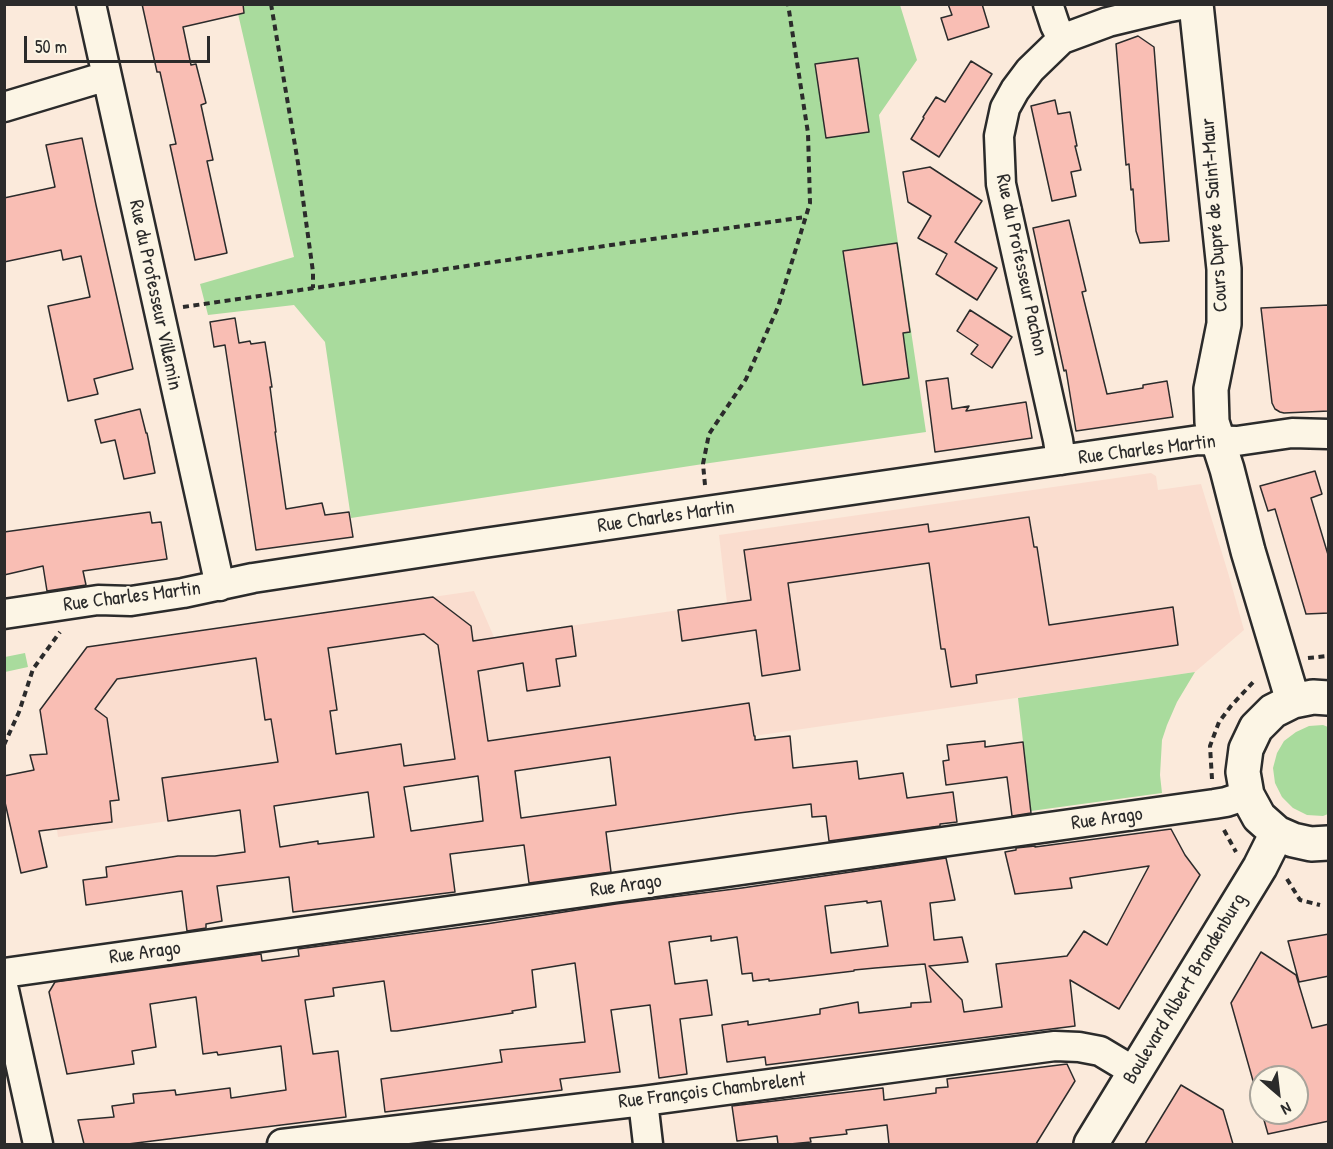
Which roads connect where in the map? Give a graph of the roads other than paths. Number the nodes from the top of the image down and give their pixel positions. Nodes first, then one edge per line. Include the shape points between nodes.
1 (91, 4) edge
2 (1048, 4) edge
3 (1186, 4) edge
4 (1197, 4) edge
5 (1062, 39) junction
6 (107, 76) junction
7 (4, 107) edge
8 (1329, 434) edge
9 (1216, 440) junction
10 (1061, 460) junction
11 (219, 586) junction
12 (4, 614) edge
13 (1329, 698) edge
14 (1293, 700) junction
15 (1247, 795) junction
16 (1278, 833) junction
17 (1328, 843) edge
18 (4, 973) edge
19 (4, 990) edge
20 (1135, 1072) junction
21 (643, 1101) junction
22 (440, 1135) edge
23 (38, 1144) edge
24 (282, 1144) edge
25 (648, 1144) edge
26 (1091, 1144) edge

1 - 6 street, Rue du Professeur Villemin
2 - 5 street
3 - 5 street, Rue du Professeur Pachon via 1108,22
4 - 9 street, Cours Dupré de Saint-Maur via 1224,269 1224,324 1210,389
5 - 10 street, Rue du Professeur Pachon via 1015,90 1005,108 999,136 1001,184
6 - 7 street
6 - 11 street, Rue du Professeur Villemin
8 - 9 street, Rue Charles Martin
9 - 10 street, Rue Charles Martin
9 - 14 street, Cours Dupré de Saint-Maur
10 - 11 street, Rue Charles Martin via 484,543
11 - 12 street, Rue Charles Martin via 131,601 98,600
13 - 14 street
14 - 15 street via 1273,711 1256,728 1246,749 1243,772
15 - 16 street via 1259,817
15 - 18 street, Rue Arago via 1214,804
16 - 17 street via 1311,844
16 - 20 street, Boulevard Albert Brandenburg
19 - 23 street
20 - 21 street, Rue François Chambrelent via 1100,1051 1055,1046
20 - 26 street, Boulevard Albert Brandenburg
21 - 22 street, Rue François Chambrelent
21 - 25 street
22 - 24 street, Rue François Chambrelent

